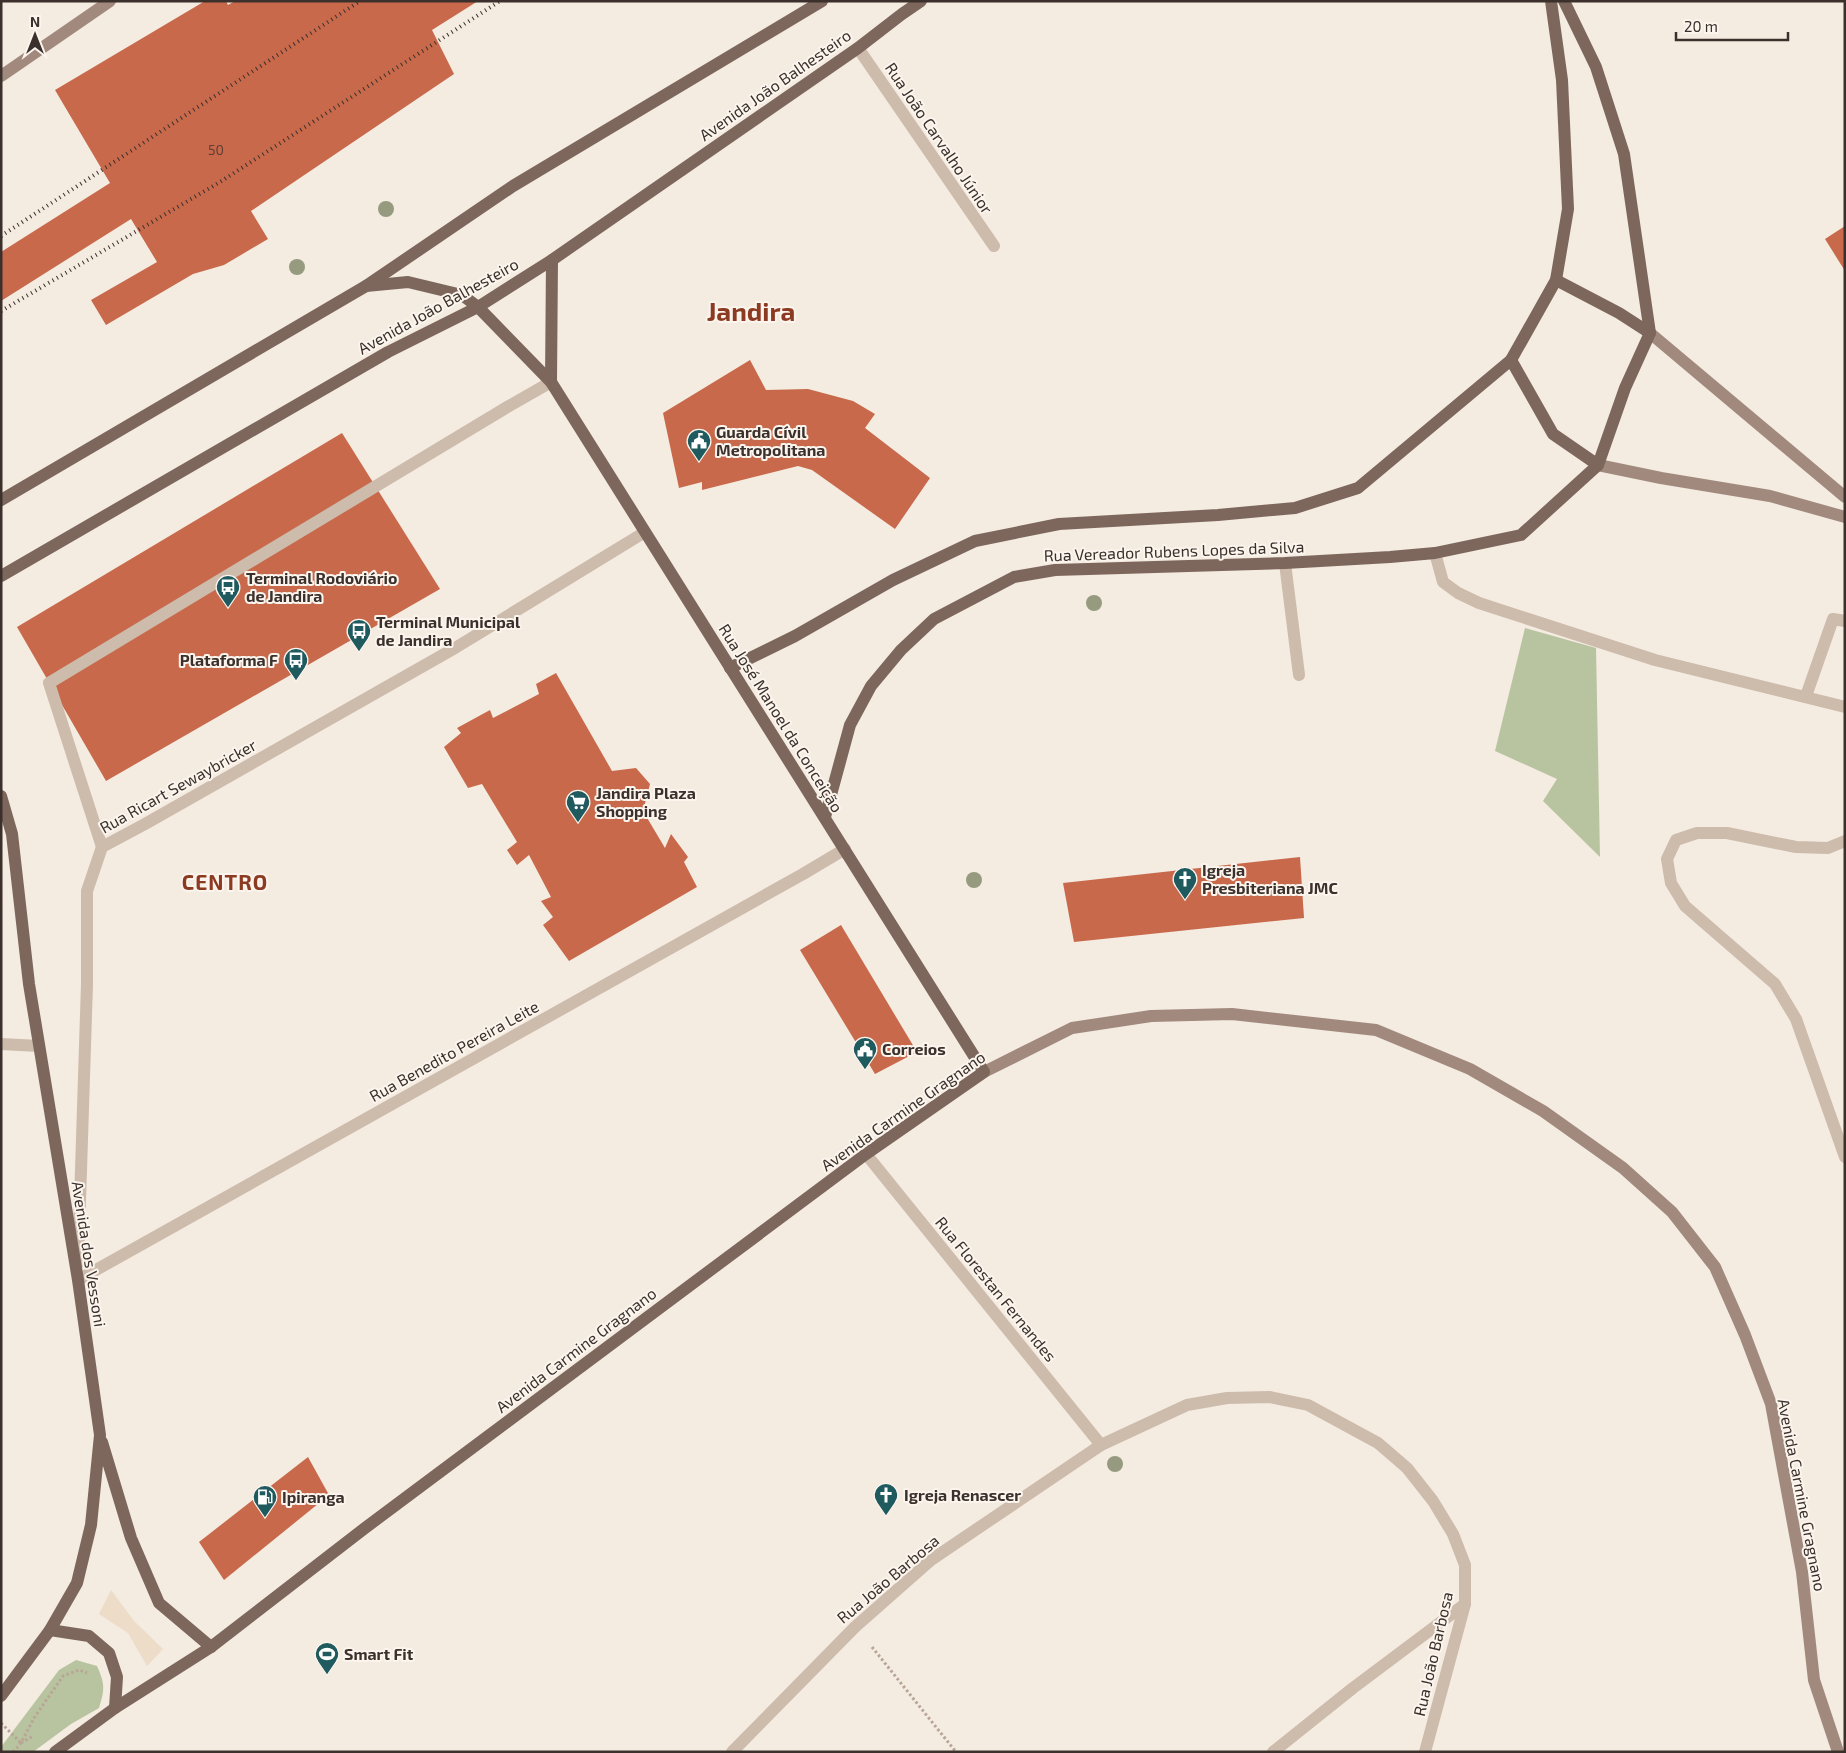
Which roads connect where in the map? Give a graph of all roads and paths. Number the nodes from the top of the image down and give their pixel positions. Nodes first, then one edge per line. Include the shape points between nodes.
1 (110, 1) edge
2 (822, 1) edge
3 (921, 1) edge
4 (1551, 1) edge
5 (1564, 1) edge
6 (858, 48) junction
7 (1, 76) edge
8 (994, 246) dead end
9 (552, 260) junction
10 (1556, 280) junction
11 (366, 286) junction
12 (478, 307) junction
13 (1650, 333) junction
14 (1511, 360) junction
15 (551, 382) junction
16 (1598, 464) junction
17 (1845, 497) edge
18 (1, 500) edge
19 (1845, 517) edge
20 (645, 532) junction
21 (1435, 552) junction
22 (1285, 563) junction
23 (1, 576) edge
24 (1845, 621) edge
25 (730, 668) junction
26 (1299, 675) dead end
27 (1806, 696) junction
28 (1845, 707) edge
29 (1, 796) edge
30 (824, 817) junction
31 (1845, 841) edge
32 (102, 847) junction
33 (844, 849) junction
34 (1, 1044) edge
35 (39, 1046) junction
36 (984, 1072) junction
37 (866, 1154) junction
38 (1845, 1157) edge
39 (78, 1280) junction
40 (100, 1435) junction
41 (1101, 1445) junction
42 (1465, 1604) junction
43 (855, 1627) junction
44 (50, 1630) junction
45 (211, 1647) junction
46 (92, 1675) dead end
47 (1, 1696) edge
48 (115, 1708) junction
49 (1, 1723) edge
50 (36, 1734) dead end
51 (21, 1743) junction
52 (13, 1752) edge
53 (55, 1752) edge
54 (732, 1752) edge
55 (956, 1752) edge
56 (1273, 1752) edge
57 (1425, 1752) edge
58 (1838, 1752) edge

1 - 7 street
2 - 11 main road via 513,186
3 - 6 main road, Avenida João Balhesteiro
4 - 10 main road, Rua Vereador Rubens Lopes da Silva via 1562,80 1568,209
5 - 13 main road via 1596,67 1624,154
6 - 8 street, Rua João Carvalho Júnior
6 - 9 main road, Avenida João Balhesteiro
9 - 12 main road, Avenida João Balhesteiro
9 - 15 main road
10 - 13 main road
10 - 14 main road, Rua Vereador Rubens Lopes da Silva
11 - 12 main road, Rua José Manoel da Conceição via 408,282 462,295
11 - 18 main road
12 - 15 main road, Rua José Manoel da Conceição
12 - 23 main road, Avenida João Balhesteiro via 388,352
13 - 16 main road, Rua Vereador Rubens Lopes da Silva via 1625,388
13 - 17 street
14 - 16 main road via 1553,434
14 - 25 main road, Rua Vereador Rubens Lopes da Silva via 1358,488 1295,508 1059,524 975,541 893,580 795,636
15 - 20 main road, Rua José Manoel da Conceição
15 - 32 street via 49,683
16 - 19 street via 1770,496
16 - 21 main road, Rua Vereador Rubens Lopes da Silva via 1522,534
20 - 25 main road, Rua José Manoel da Conceição
20 - 32 street, Rua Ricart Sewaybricker via 455,648
21 - 22 main road, Rua Vereador Rubens Lopes da Silva via 1390,558
21 - 27 street via 1443,582 1479,603 1655,660
22 - 26 street
22 - 30 main road, Rua Vereador Rubens Lopes da Silva via 1055,570 1014,577 976,595 934,619 900,650 871,686 850,725
24 - 27 street via 1833,619
25 - 30 main road, Rua José Manoel da Conceição
27 - 28 street
29 - 35 main road, Avenida dos Vessoni via 12,834
30 - 33 main road, Rua José Manoel da Conceição
31 - 38 street via 1828,848 1796,847 1727,832 1697,832 1676,840 1667,858 1670,883 1685,906 1774,984 1796,1019
32 - 39 street, Rua Ricart Sewaybricker via 87,891
33 - 36 main road, Rua José Manoel da Conceição
33 - 39 street, Rua Benedito Pereira Leite
34 - 35 street
35 - 39 main road, Avenida dos Vessoni
36 - 37 main road, Avenida Carmine Gragnano
36 - 58 street, Avenida Carmine Gragnano via 1072,1028 1151,1016 1232,1014 1376,1030 1470,1069 1543,1111 1623,1168 1672,1212 1714,1268 1745,1335 1770,1404 1802,1572 1814,1680
37 - 41 street, Rua Florestan Fernandes
37 - 45 main road, Avenida Carmine Gragnano
39 - 40 main road, Avenida dos Vessoni
40 - 44 main road, Avenida dos Vessoni via 90,1525 77,1583
40 - 45 main road via 130,1538 159,1603
41 - 42 street, Rua João Barbosa via 1187,1405 1227,1398 1270,1397 1308,1405 1378,1443 1407,1468 1434,1501 1454,1534 1466,1565
41 - 43 street, Rua João Barbosa via 931,1560
42 - 56 street
42 - 57 street, Rua João Barbosa
43 - 54 street, Rua João Barbosa
43 - 55 path
44 - 47 main road, Avenida dos Vessoni
44 - 48 main road via 89,1636 109,1653 117,1677
45 - 48 main road, Avenida Carmine Gragnano
46 - 51 path via 78,1670 63,1676
48 - 53 main road, Avenida Carmine Gragnano
49 - 51 path
50 - 51 path
51 - 52 path

